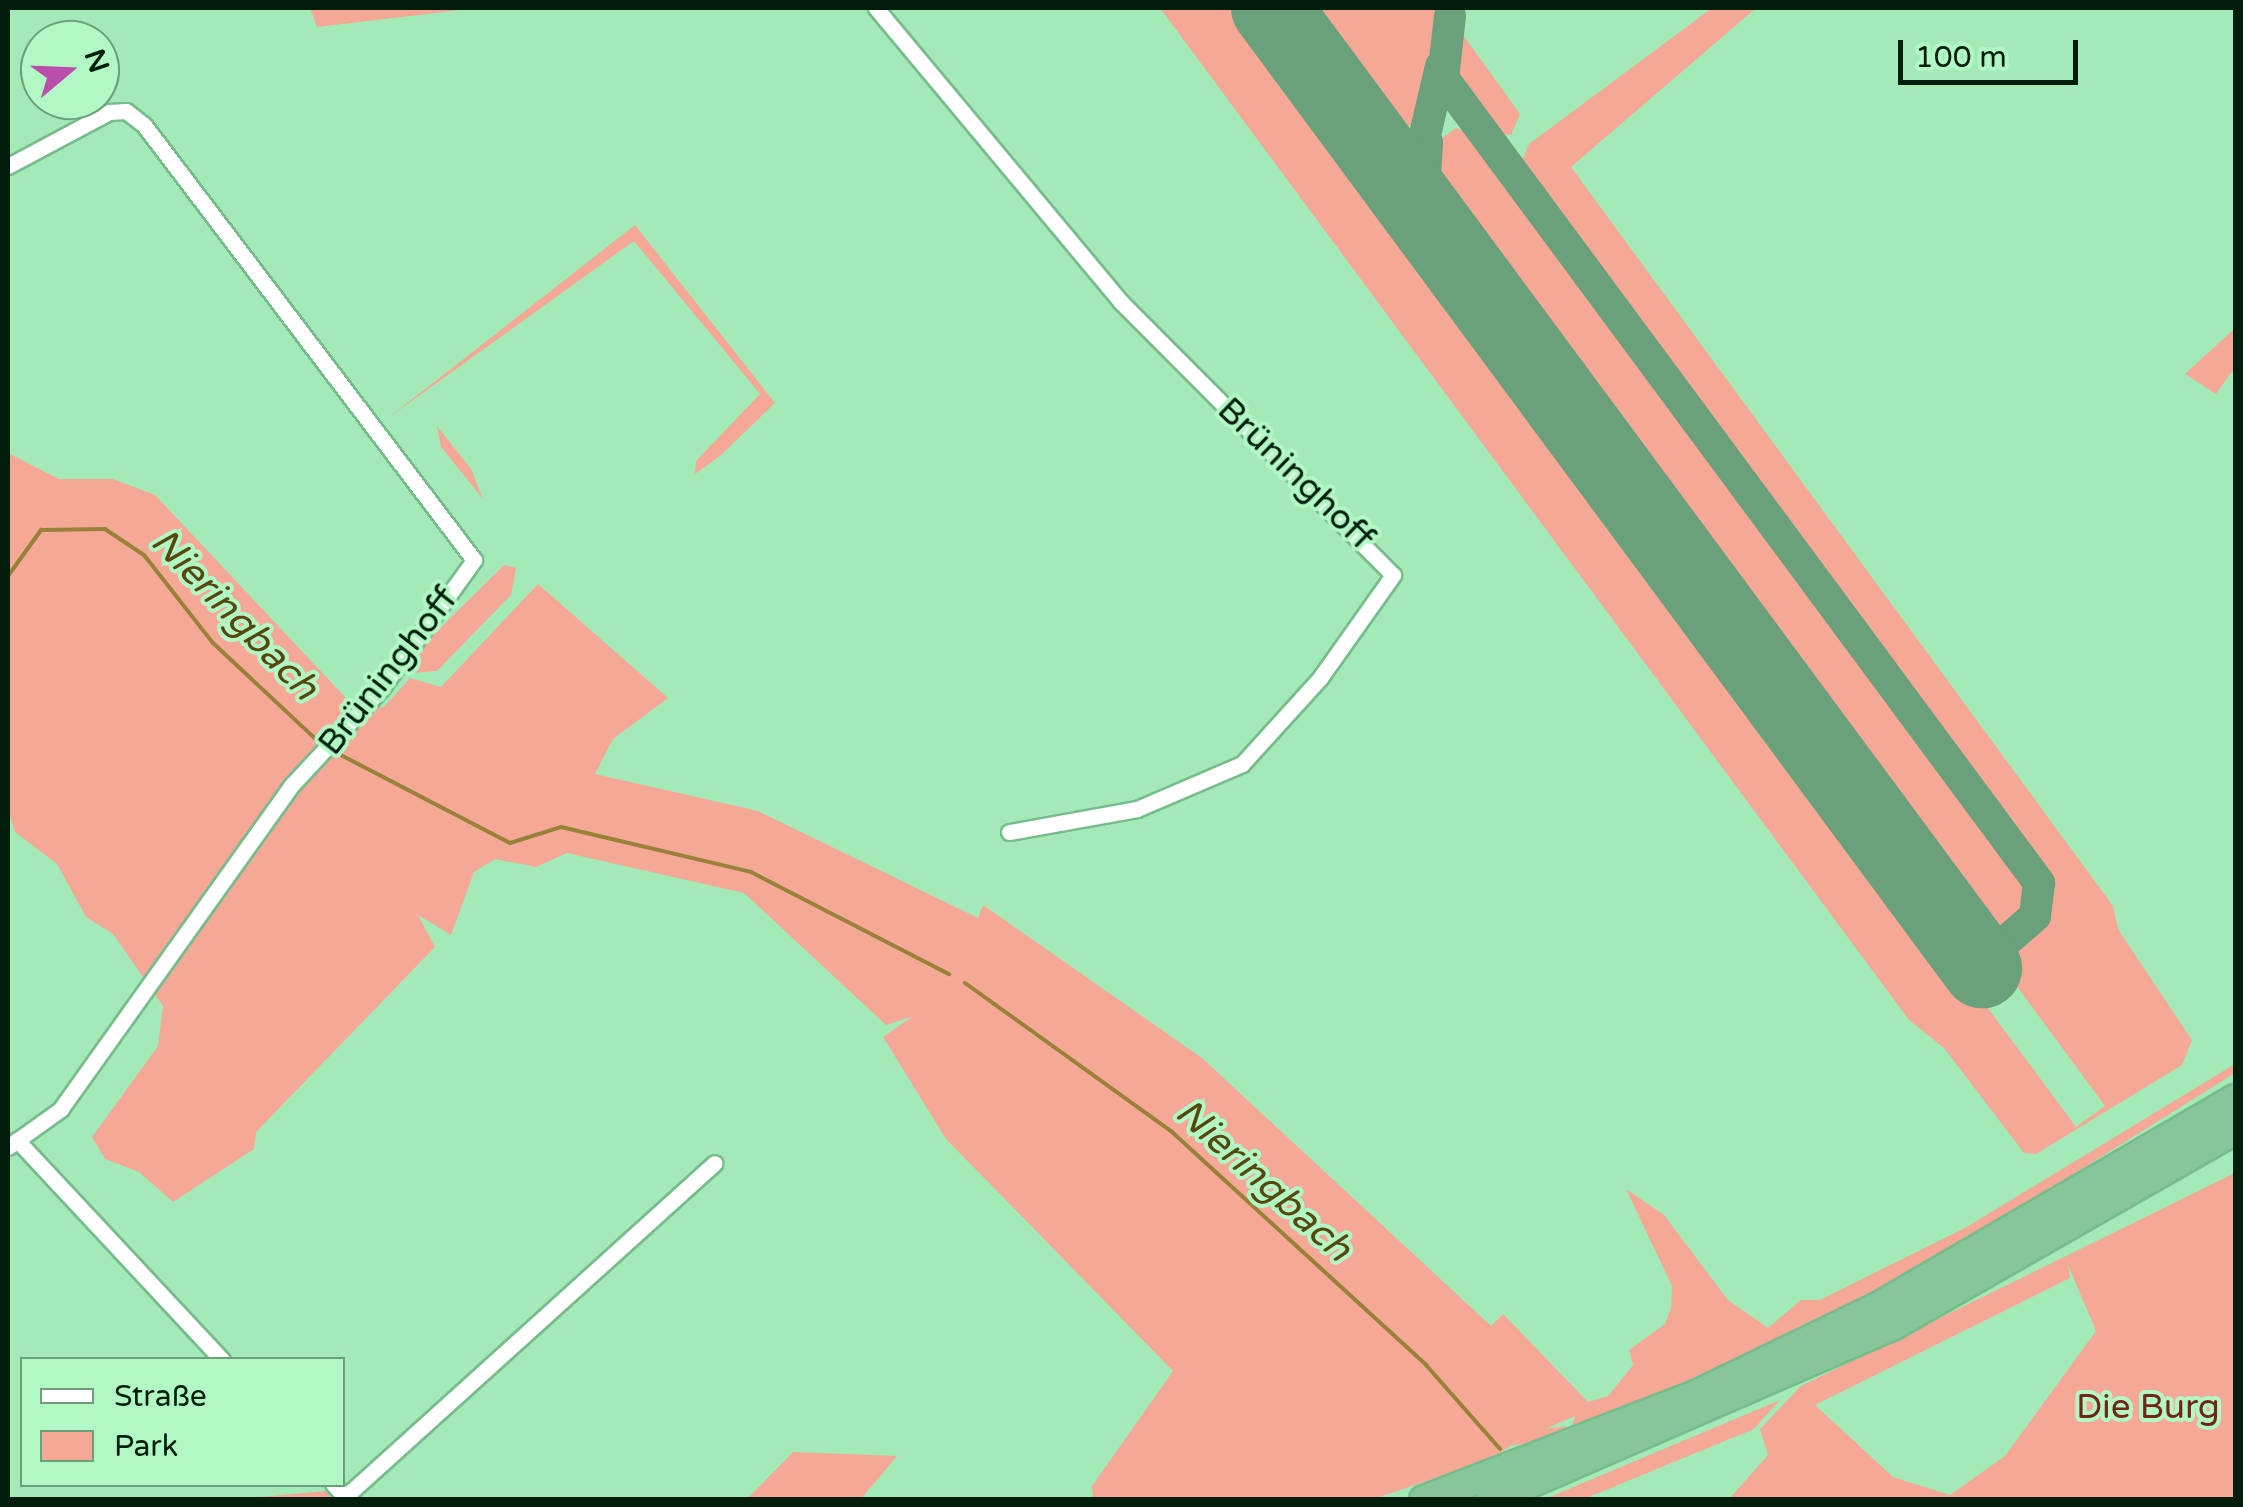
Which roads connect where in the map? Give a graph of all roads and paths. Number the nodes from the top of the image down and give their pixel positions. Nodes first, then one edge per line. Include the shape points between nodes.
1 (876, 8) edge
2 (8, 166) edge
3 (1009, 832) dead end
4 (2236, 1099) edge
5 (2236, 1128) edge
6 (12, 1144) edge
7 (2236, 1151) edge
8 (715, 1163) dead end
9 (2072, 1229) junction
10 (219, 1357) edge
11 (336, 1487) edge
12 (1424, 1500) edge
13 (1491, 1500) edge

1 - 3 street, Brüninghoff via 1112,292 1393,575 1320,678 1242,764 1136,810
2 - 6 street, Brüninghoff via 109,112 126,111 144,125 474,560 381,689 290,786 61,1109
4 - 12 highway via 1878,1307 1694,1396
5 - 9 highway
6 - 10 street, Brüninghoff
7 - 9 highway
8 - 11 street via 345,1497
9 - 13 highway via 1815,1364

